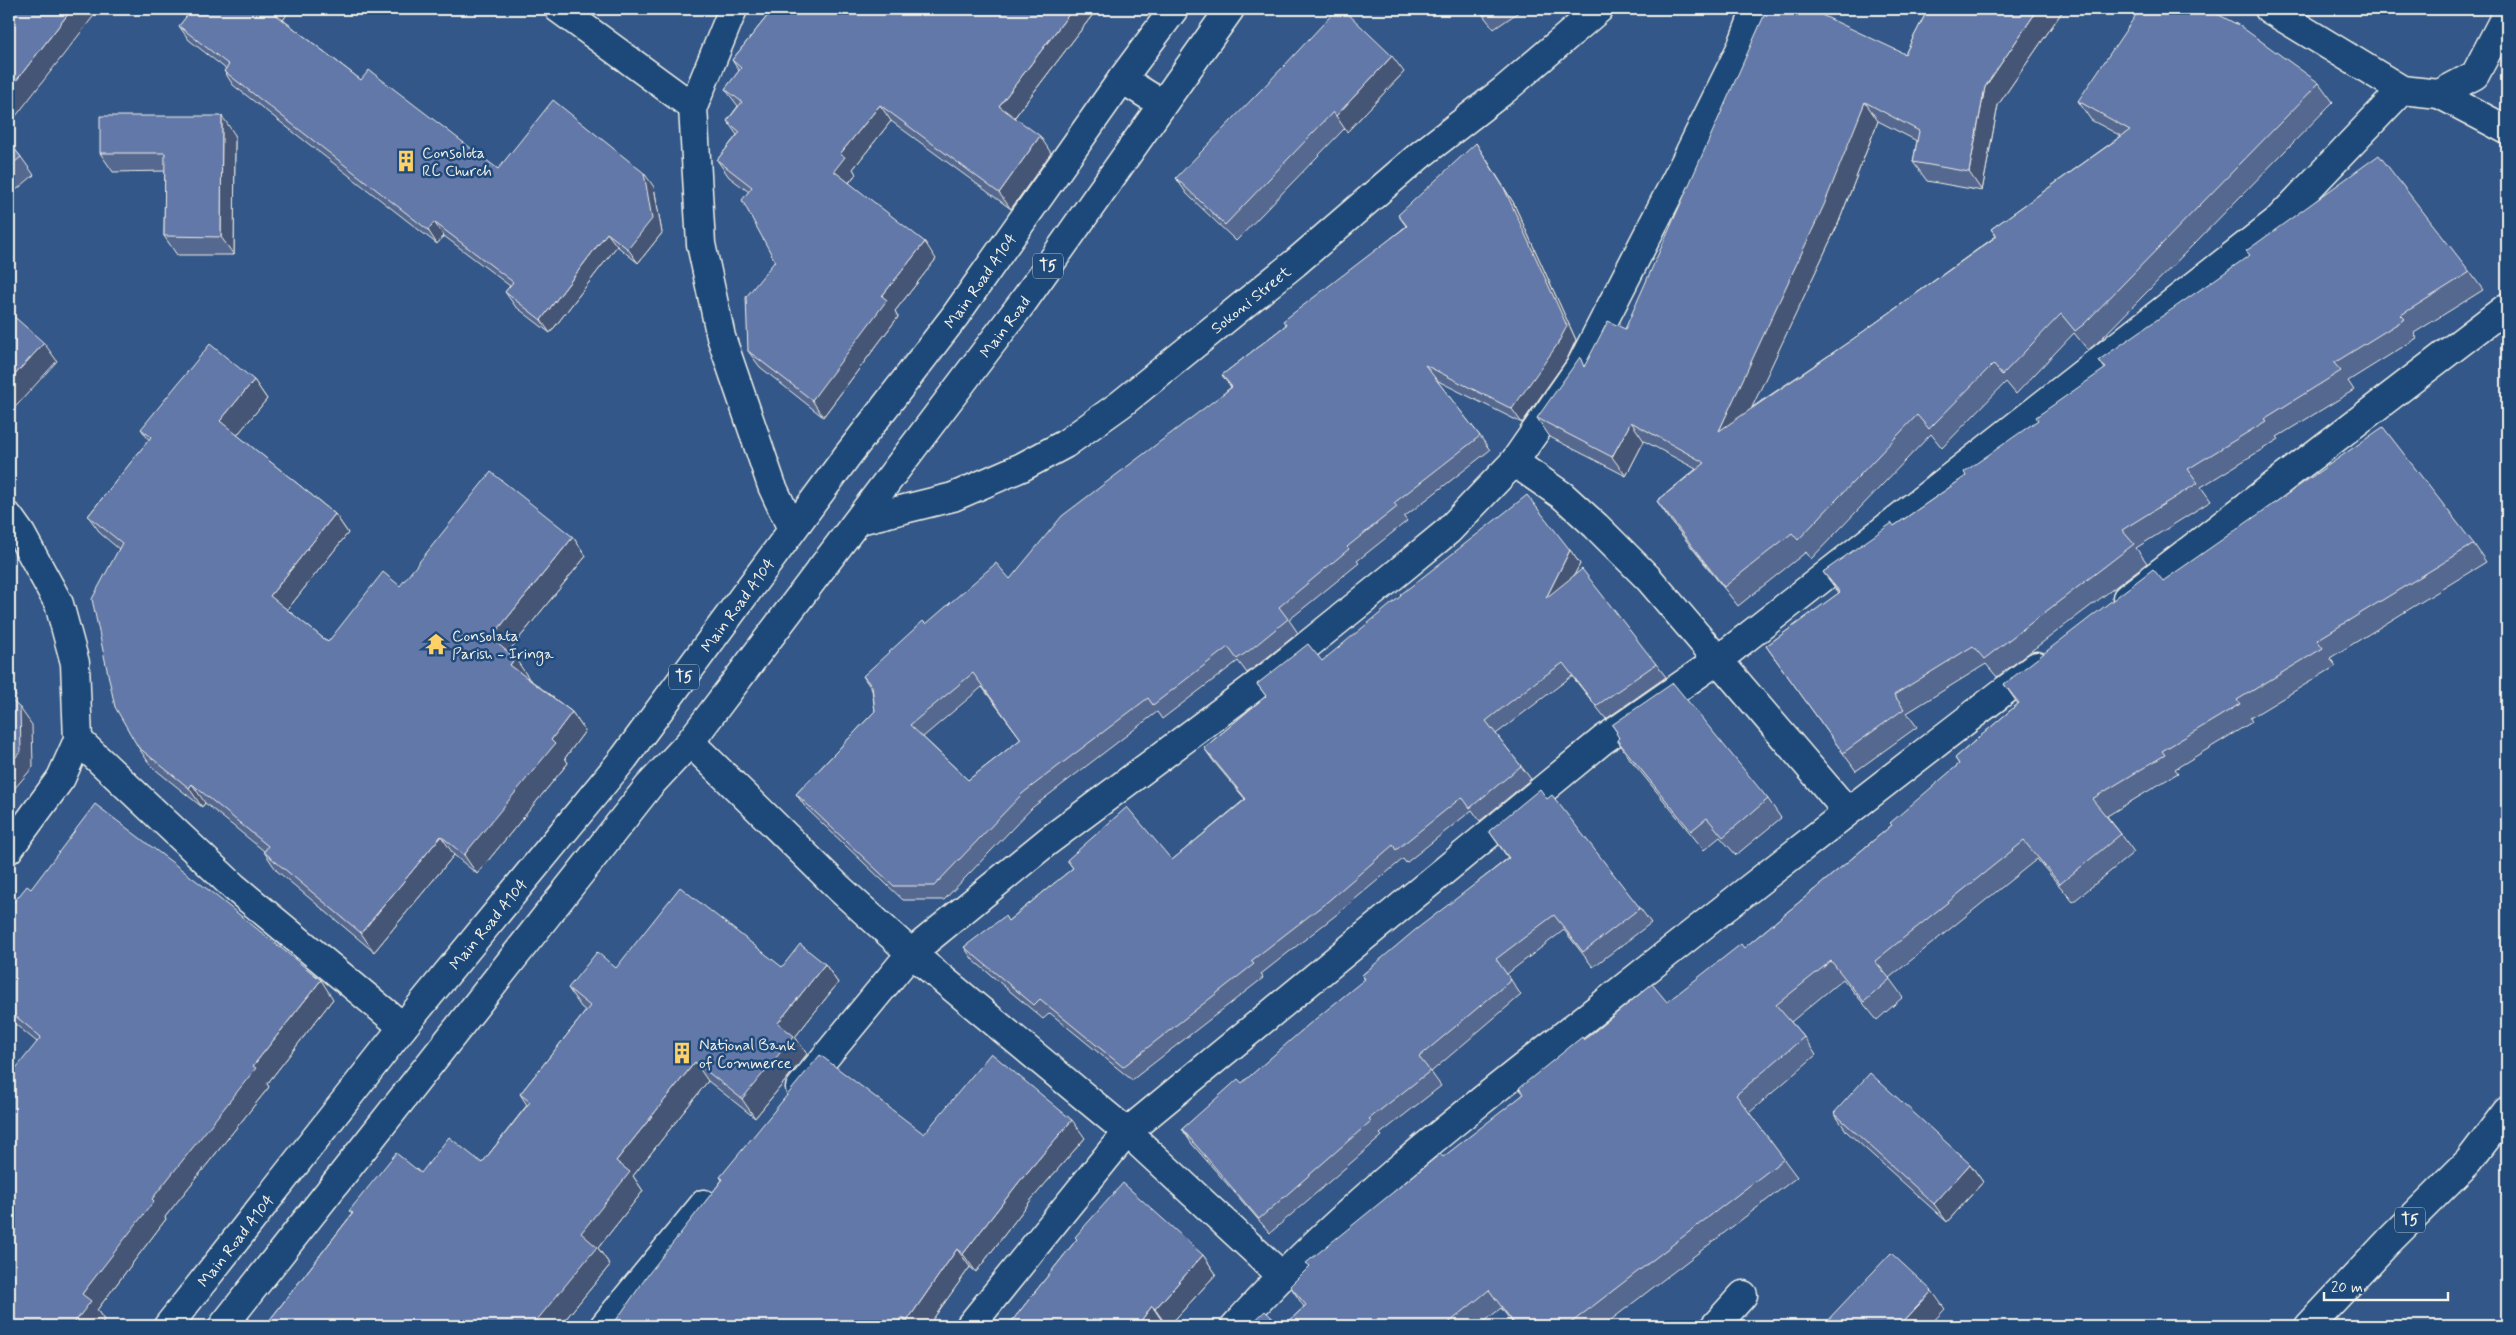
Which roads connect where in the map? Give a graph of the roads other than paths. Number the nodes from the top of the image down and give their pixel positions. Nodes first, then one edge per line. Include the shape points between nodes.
1 (559, 9) edge
2 (733, 9) edge
3 (1174, 9) edge
4 (1230, 9) edge
5 (1599, 9) edge
6 (1756, 9) edge
7 (2269, 9) edge
8 (2507, 13) edge
9 (1122, 79) junction
10 (2402, 90) junction
11 (2439, 94) junction
12 (1162, 104) junction
13 (693, 107) junction
14 (2507, 130) edge
15 (2507, 307) edge
16 (1514, 462) junction
17 (9, 517) edge
18 (860, 520) junction
19 (792, 529) junction
20 (2106, 613) edge
21 (2059, 649) edge
22 (1718, 660) junction
23 (78, 740) junction
24 (690, 742) junction
25 (1847, 811) junction
26 (9, 849) edge
27 (911, 954) junction
28 (403, 1027) junction
29 (783, 1108) edge
30 (2507, 1111) edge
31 (1127, 1132) junction
32 (721, 1183) edge
33 (1281, 1275) junction
34 (1743, 1295) dead end
35 (168, 1326) edge
36 (223, 1326) edge
37 (604, 1326) edge
38 (970, 1326) edge
39 (1235, 1326) edge
40 (1715, 1326) edge
41 (2310, 1326) edge

1 - 13 main road
2 - 13 main road
3 - 9 main road, Main Road A104 / T5
4 - 12 main road, Main Road / T5
5 - 18 main road, Sokoni Street via 1280,275 1121,404 1065,444 953,497
6 - 16 main road via 1741,48 1694,144 1580,367
7 - 10 main road
8 - 11 main road via 2475,75
9 - 12 main road
9 - 19 main road, Main Road A104 / T5 via 955,316
10 - 11 main road
10 - 22 main road via 2276,221
11 - 14 main road
12 - 18 main road, Main Road / T5 via 1023,302
13 - 19 main road via 701,244 721,337 772,486
15 - 20 main road
16 - 22 main road via 1562,496 1596,526 1649,578
16 - 27 main road via 1448,531 1392,577 1269,676 1048,841
17 - 23 main road via 59,604 75,663
18 - 24 main road, T5
19 - 28 main road, Main Road A104 / T5 via 624,758
21 - 25 main road
22 - 25 main road
22 - 31 main road via 1603,740
23 - 26 main road via 61,778
23 - 28 main road via 234,887
24 - 27 main road
24 - 36 main road, T5 via 650,786
25 - 33 main road via 1373,1189
27 - 29 main road
27 - 31 main road
28 - 35 main road, Main Road A104 / T5
30 - 41 main road, T5 via 2469,1161 2389,1240
31 - 33 main road
31 - 38 main road
32 - 37 main road
33 - 39 main road
34 - 40 main road

